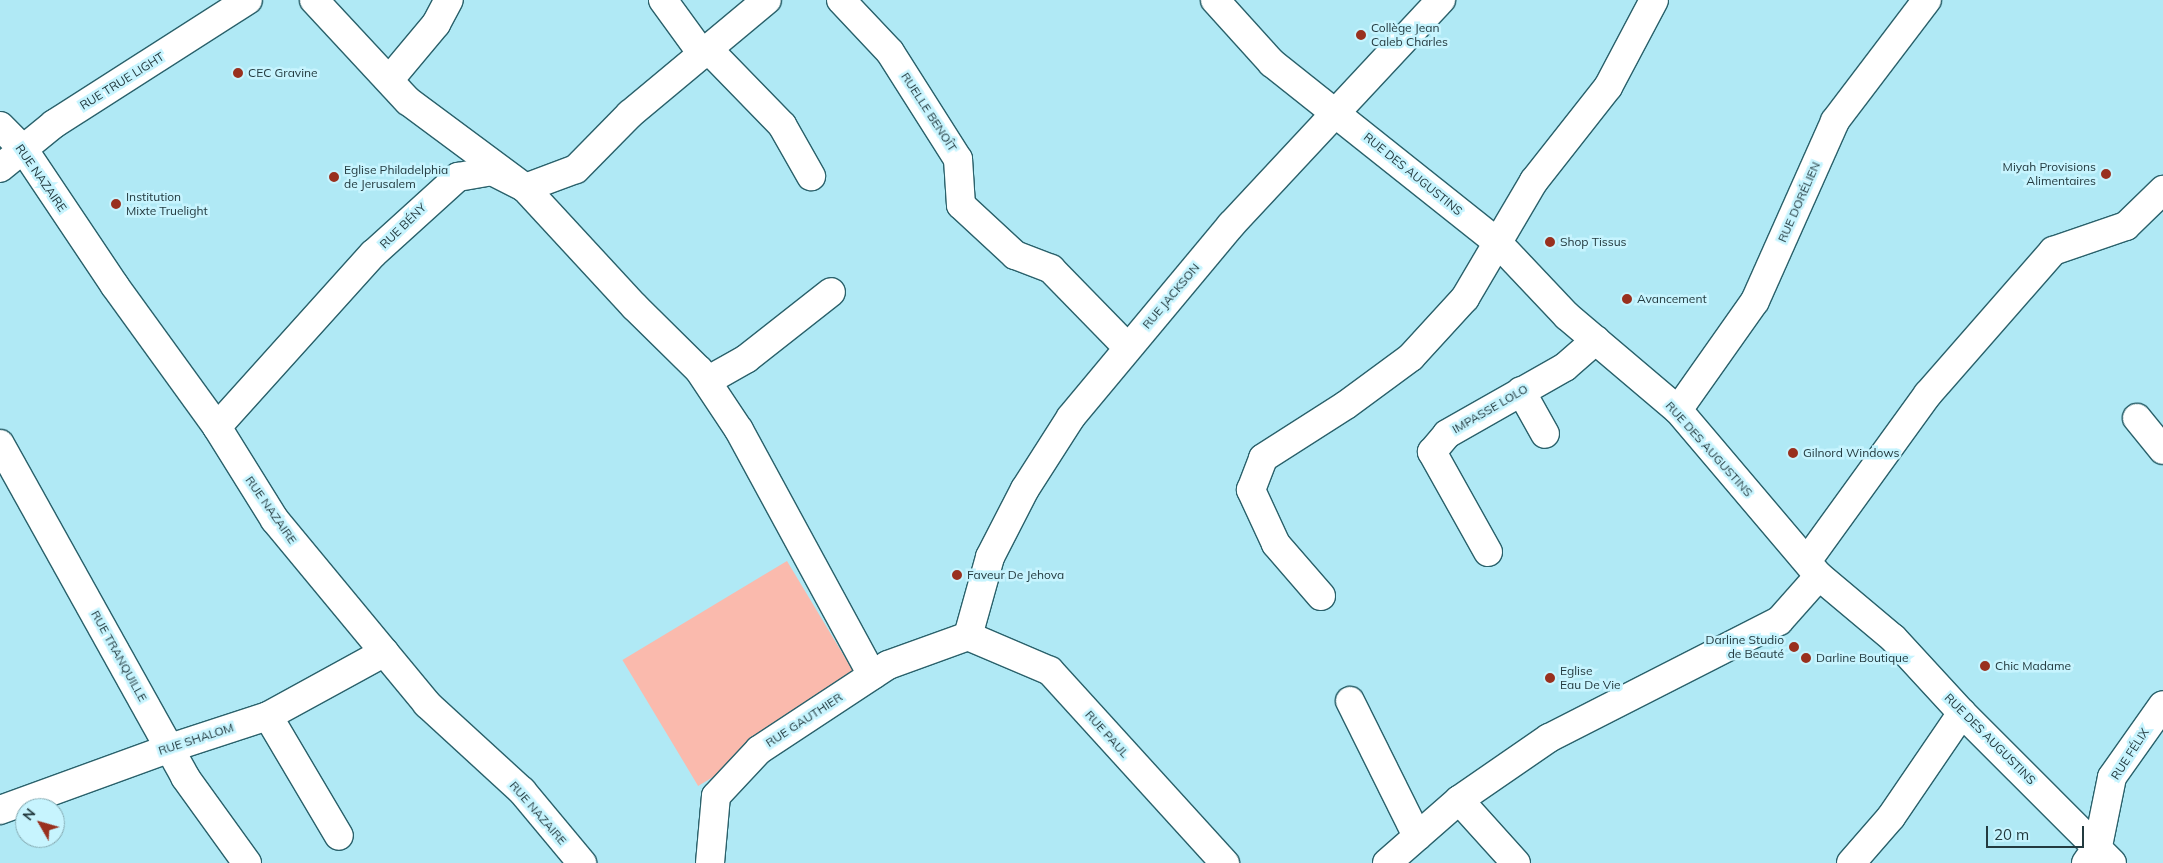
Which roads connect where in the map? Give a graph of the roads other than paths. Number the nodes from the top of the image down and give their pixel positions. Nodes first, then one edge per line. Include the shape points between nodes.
1 (248, 0) edge
2 (314, 0) edge
3 (450, 0) edge
4 (663, 0) edge
5 (767, 0) edge
6 (840, 0) edge
7 (1215, 0) edge
8 (1442, 0) edge
9 (1654, 0) edge
10 (1927, 0) edge
11 (706, 53) junction
12 (390, 79) junction
13 (1337, 112) junction
14 (0, 126) edge
15 (24, 150) junction
16 (0, 168) edge
17 (810, 176) dead end
18 (525, 188) junction
19 (2163, 190) edge
20 (1498, 243) junction
21 (831, 292) dead end
22 (1596, 340) junction
23 (1127, 348) junction
24 (707, 381) junction
25 (1522, 391) junction
26 (1678, 410) junction
27 (2137, 418) dead end
28 (217, 427) junction
29 (1545, 434) dead end
30 (0, 444) edge
31 (2163, 450) edge
32 (1488, 552) dead end
33 (1813, 568) junction
34 (1321, 596) dead end
35 (968, 636) junction
36 (386, 652) junction
37 (872, 675) junction
38 (1350, 701) dead end
39 (2163, 705) edge
40 (1962, 713) junction
41 (268, 716) junction
42 (170, 748) junction
43 (1459, 800) junction
44 (0, 810) edge
45 (339, 836) dead end
46 (1417, 836) junction
47 (2099, 857) edge
48 (247, 863) edge
49 (582, 863) edge
50 (710, 863) edge
51 (1225, 863) edge
52 (1387, 863) edge
53 (1516, 863) edge
54 (1851, 863) edge

1 - 15 street, RUE TRUE LIGHT via 54,124
2 - 12 street
3 - 12 street via 436,24
4 - 11 street
5 - 11 street
6 - 23 street, RUELLE BENOÎT via 890,52 958,159 961,205 1015,255 1051,269
7 - 13 street, RUE DES AUGUSTINS via 1272,63
8 - 13 street, RUE JACKSON
9 - 20 street via 1608,87 1534,180
10 - 26 street, RUE DORÉLIEN via 1835,121 1755,301
11 - 17 street via 782,125
11 - 18 street via 630,114 576,169
12 - 18 street via 408,101
13 - 20 street, RUE DES AUGUSTINS
13 - 23 street, RUE JACKSON via 1231,225
14 - 15 street, RUE NAZAIRE
15 - 16 street, RUE TRUE LIGHT
15 - 28 street, RUE NAZAIRE via 115,286
18 - 24 street
18 - 28 street, RUE BÉNY via 492,171 458,177 373,254
19 - 33 street via 2126,226 2053,251 1928,394
20 - 22 street, RUE DES AUGUSTINS via 1568,316
20 - 34 street via 1465,298 1411,357 1346,405 1263,458 1251,490 1276,544
21 - 24 street via 746,359
22 - 25 street, IMPASSE LOLO via 1565,367
22 - 26 street, RUE DES AUGUSTINS
23 - 35 street, RUE JACKSON via 1071,417 1024,489 990,557
24 - 37 street via 740,430 809,564
25 - 29 street
25 - 32 street, IMPASSE LOLO via 1447,434 1432,452
26 - 33 street, RUE DES AUGUSTINS
27 - 31 street
28 - 36 street, RUE NAZAIRE via 275,520
30 - 42 street, RUE TRANQUILLE
33 - 40 street, RUE DES AUGUSTINS via 1893,638
33 - 43 street via 1779,621 1549,738
35 - 37 street, RUE GAUTHIER via 888,665
35 - 51 street, RUE PAUL via 1050,670
36 - 41 street, RUE SHALOM
36 - 49 street, RUE NAZAIRE via 427,704 522,791
37 - 50 street, RUE GAUTHIER via 759,750 716,796
38 - 46 street
39 - 47 street, RUE FÉLIX via 2112,777
40 - 47 street, RUE DES AUGUSTINS
40 - 54 street via 1891,817
41 - 42 street, RUE SHALOM
41 - 45 street
42 - 44 street, RUE SHALOM
42 - 48 street, RUE TRANQUILLE via 185,777
43 - 46 street
43 - 53 street
46 - 52 street

